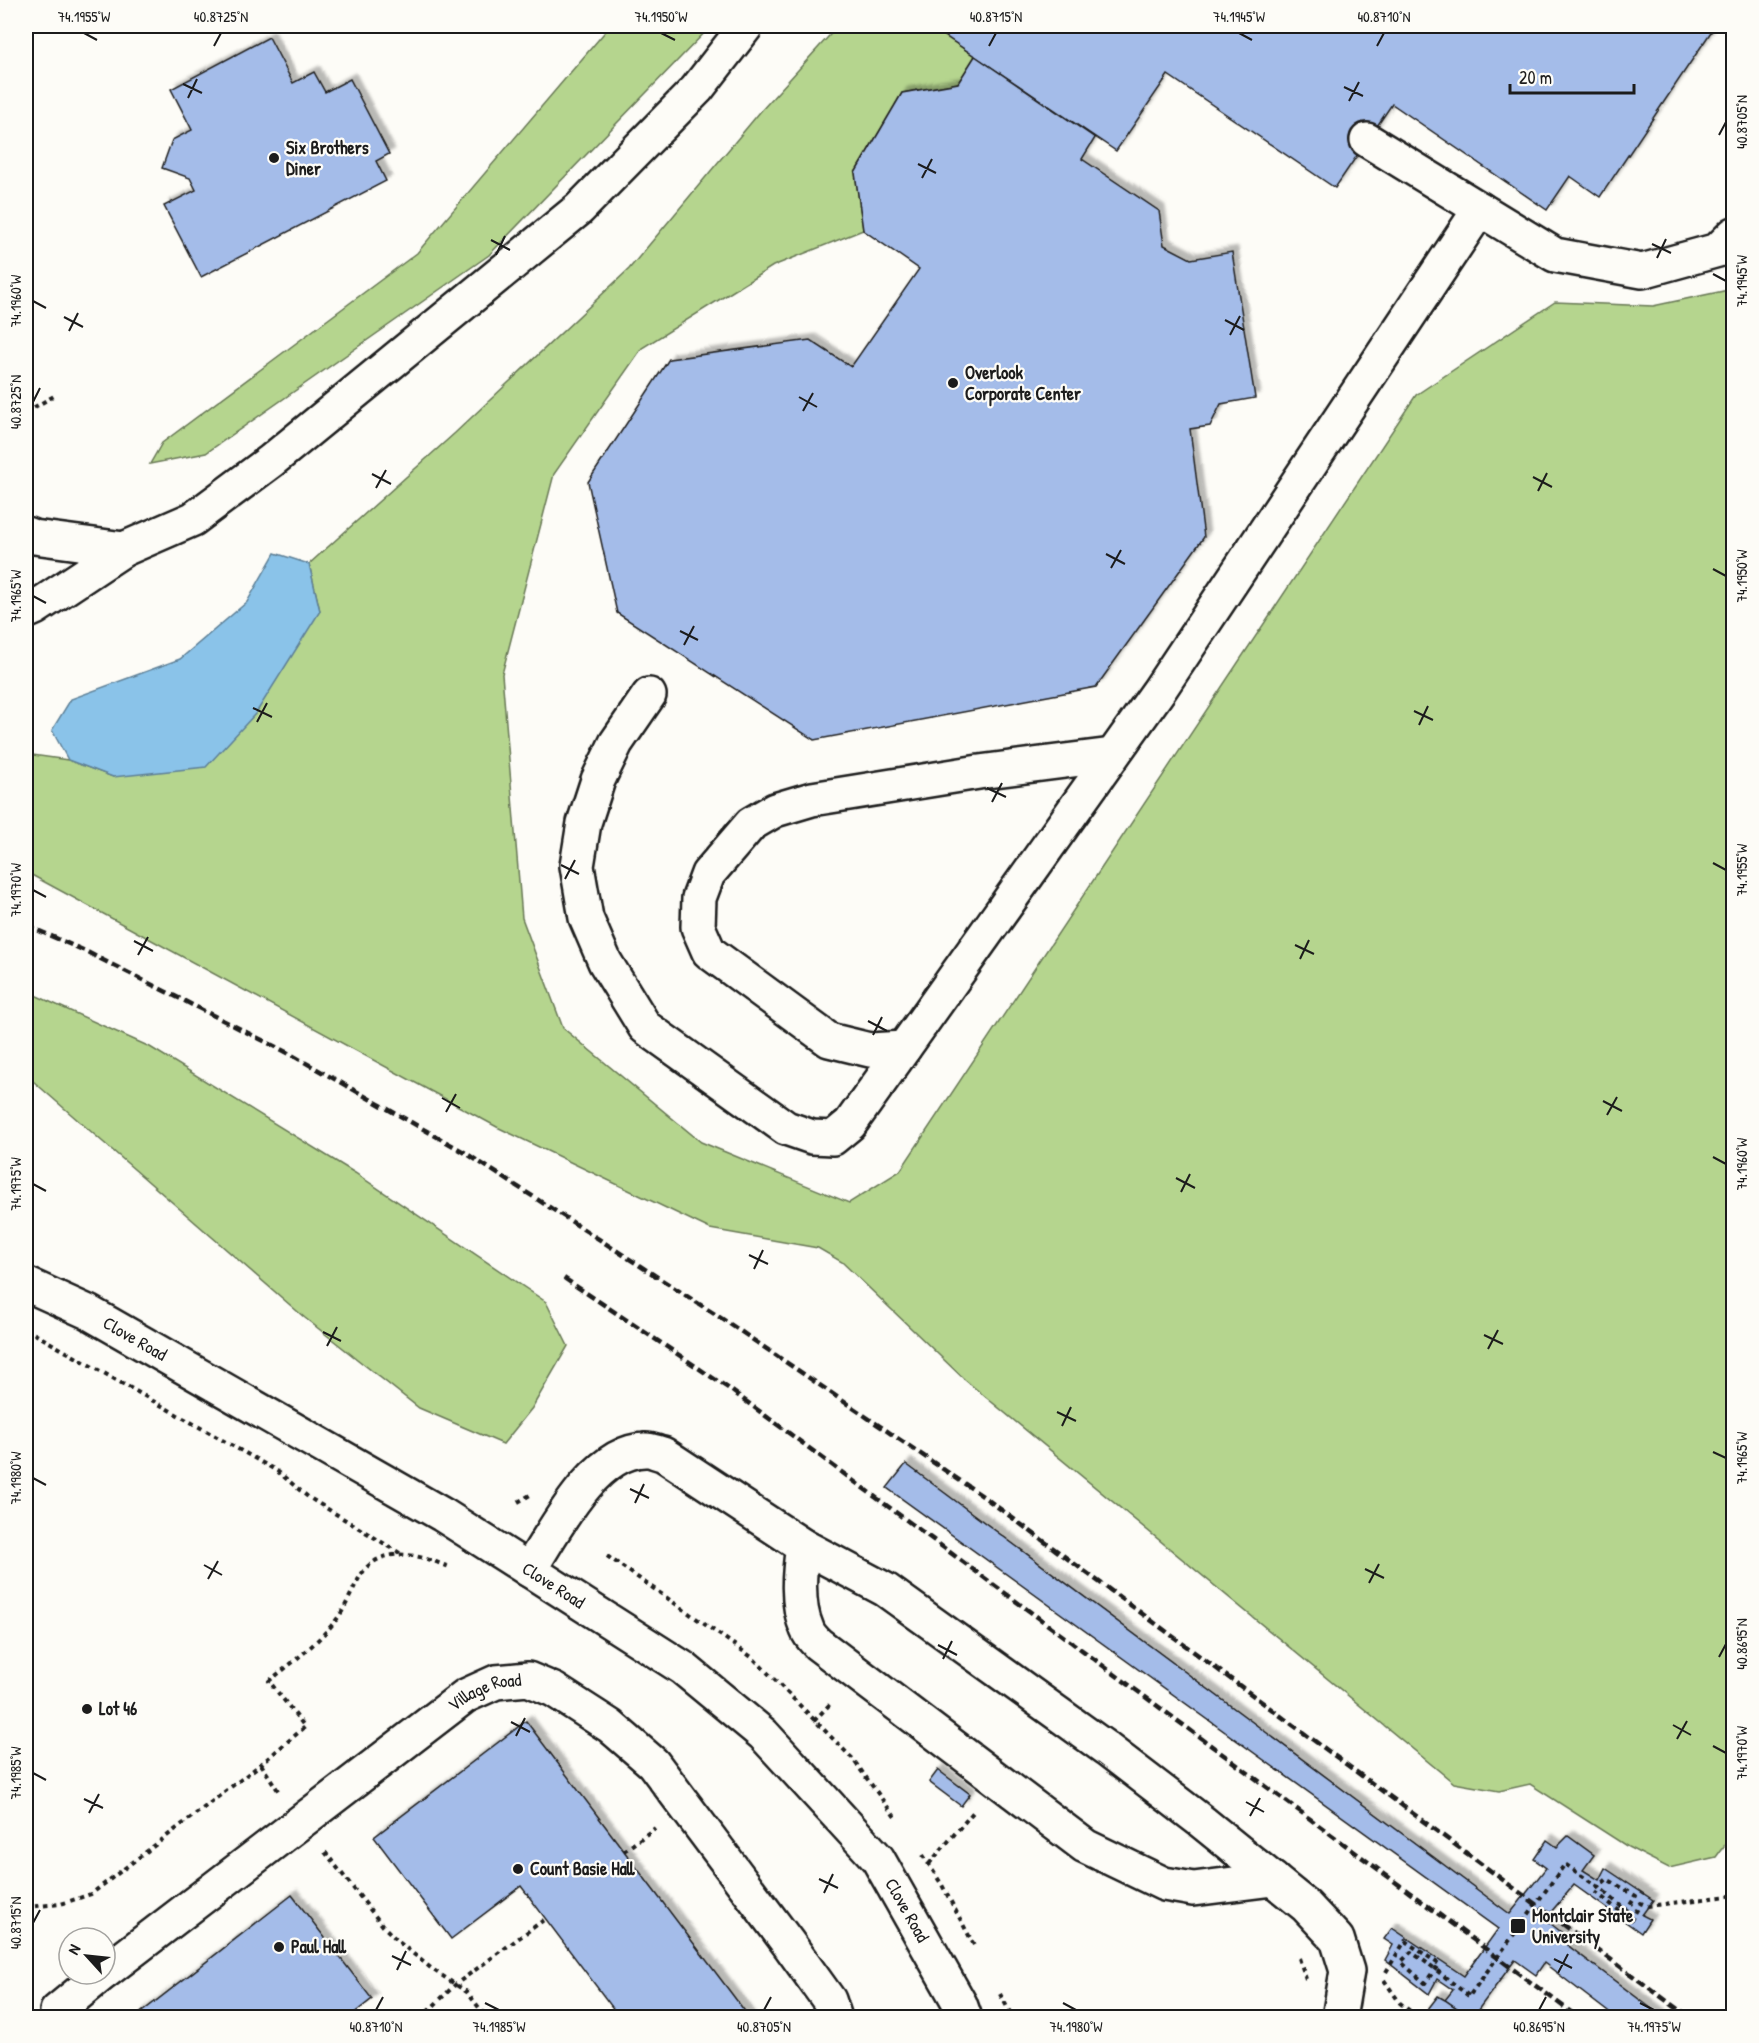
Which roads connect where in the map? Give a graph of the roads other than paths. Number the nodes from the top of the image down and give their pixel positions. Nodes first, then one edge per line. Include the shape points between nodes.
1 (746, 26) edge
2 (1367, 140) dead end
3 (1480, 209) junction
4 (1734, 234) edge
5 (26, 534) edge
6 (124, 549) junction
7 (26, 612) edge
8 (650, 695) dead end
9 (1112, 755) junction
10 (904, 1048) junction
11 (26, 1284) edge
12 (803, 1546) junction
13 (529, 1570) junction
14 (1273, 1879) junction
15 (117, 1963) edge
16 (88, 1986) edge
17 (61, 2018) edge
18 (835, 2018) edge
19 (965, 2018) edge
20 (1339, 2018) edge

1 - 6 street via 697,89 579,209 271,461 193,519
2 - 3 street
3 - 4 street via 1555,255 1642,271 1718,250
3 - 9 street
5 - 6 street
6 - 7 street
8 - 10 street via 616,743 598,780 584,823 577,866 586,918 605,962 645,1027 786,1128 812,1137 833,1138 850,1124
9 - 10 street
9 - 10 street via 812,798 775,810 751,824 708,874 699,898 698,927 709,952 829,1040 870,1050
11 - 13 street, Clove Road via 88,1312 444,1515
12 - 13 street via 663,1454 647,1449 610,1461 588,1481
12 - 14 street via 886,1590 1107,1749
12 - 14 street via 799,1573 802,1616 807,1631 819,1644 1085,1846 1164,1884 1193,1889
13 - 19 street, Clove Road via 683,1668 763,1734 878,1859
14 - 20 street via 1337,1939 1347,1971
15 - 18 street, Village Road via 465,1696 496,1682 528,1679 554,1690 610,1726 653,1763 829,2000
16 - 17 street, Village Road via 57,2011

